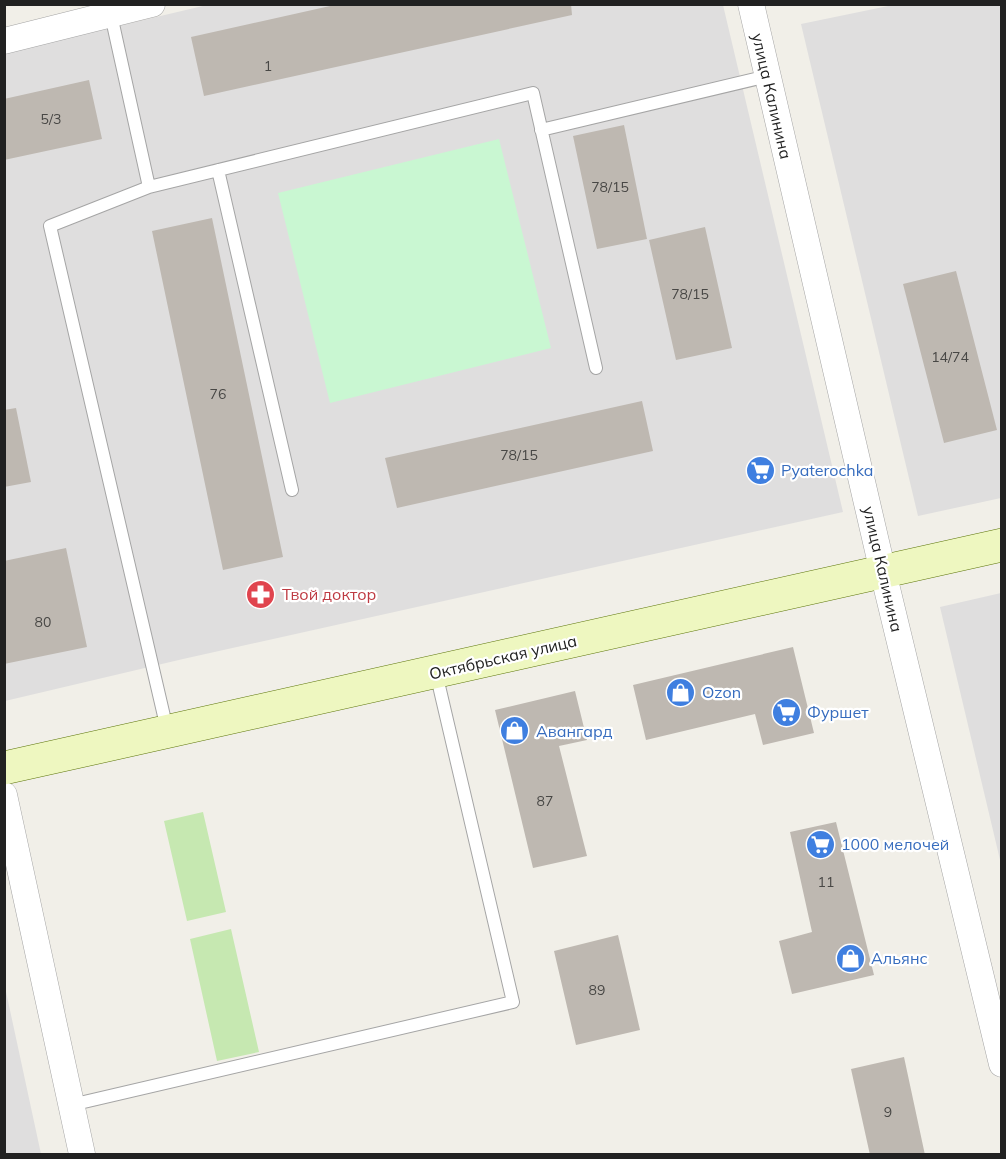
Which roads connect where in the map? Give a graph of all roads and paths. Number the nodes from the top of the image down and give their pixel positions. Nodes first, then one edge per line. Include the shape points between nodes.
1 (152, 4) edge
2 (751, 4) edge
3 (111, 15) junction
4 (4, 41) edge
5 (768, 76) junction
6 (542, 130) junction
7 (218, 170) junction
8 (149, 187) junction
9 (596, 368) dead end
10 (292, 489) dead end
11 (1002, 545) edge
12 (884, 572) junction
13 (436, 672) junction
14 (168, 731) junction
15 (4, 768) edge
16 (4, 795) edge
17 (1002, 1064) edge
18 (71, 1105) junction
19 (82, 1155) edge

1 - 3 street
2 - 5 street, улица Калинина
3 - 4 street
3 - 8 lane
5 - 6 lane
5 - 12 street, улица Калинина
6 - 7 lane via 533,93
6 - 9 lane
7 - 8 lane
7 - 10 lane
8 - 14 lane via 50,226
11 - 12 main road, Октябрьская улица
12 - 13 main road, Октябрьская улица
12 - 17 street, улица Калинина
13 - 14 main road, Октябрьская улица
13 - 18 lane via 513,1002
14 - 15 main road, Октябрьская улица
16 - 18 street
18 - 19 street

